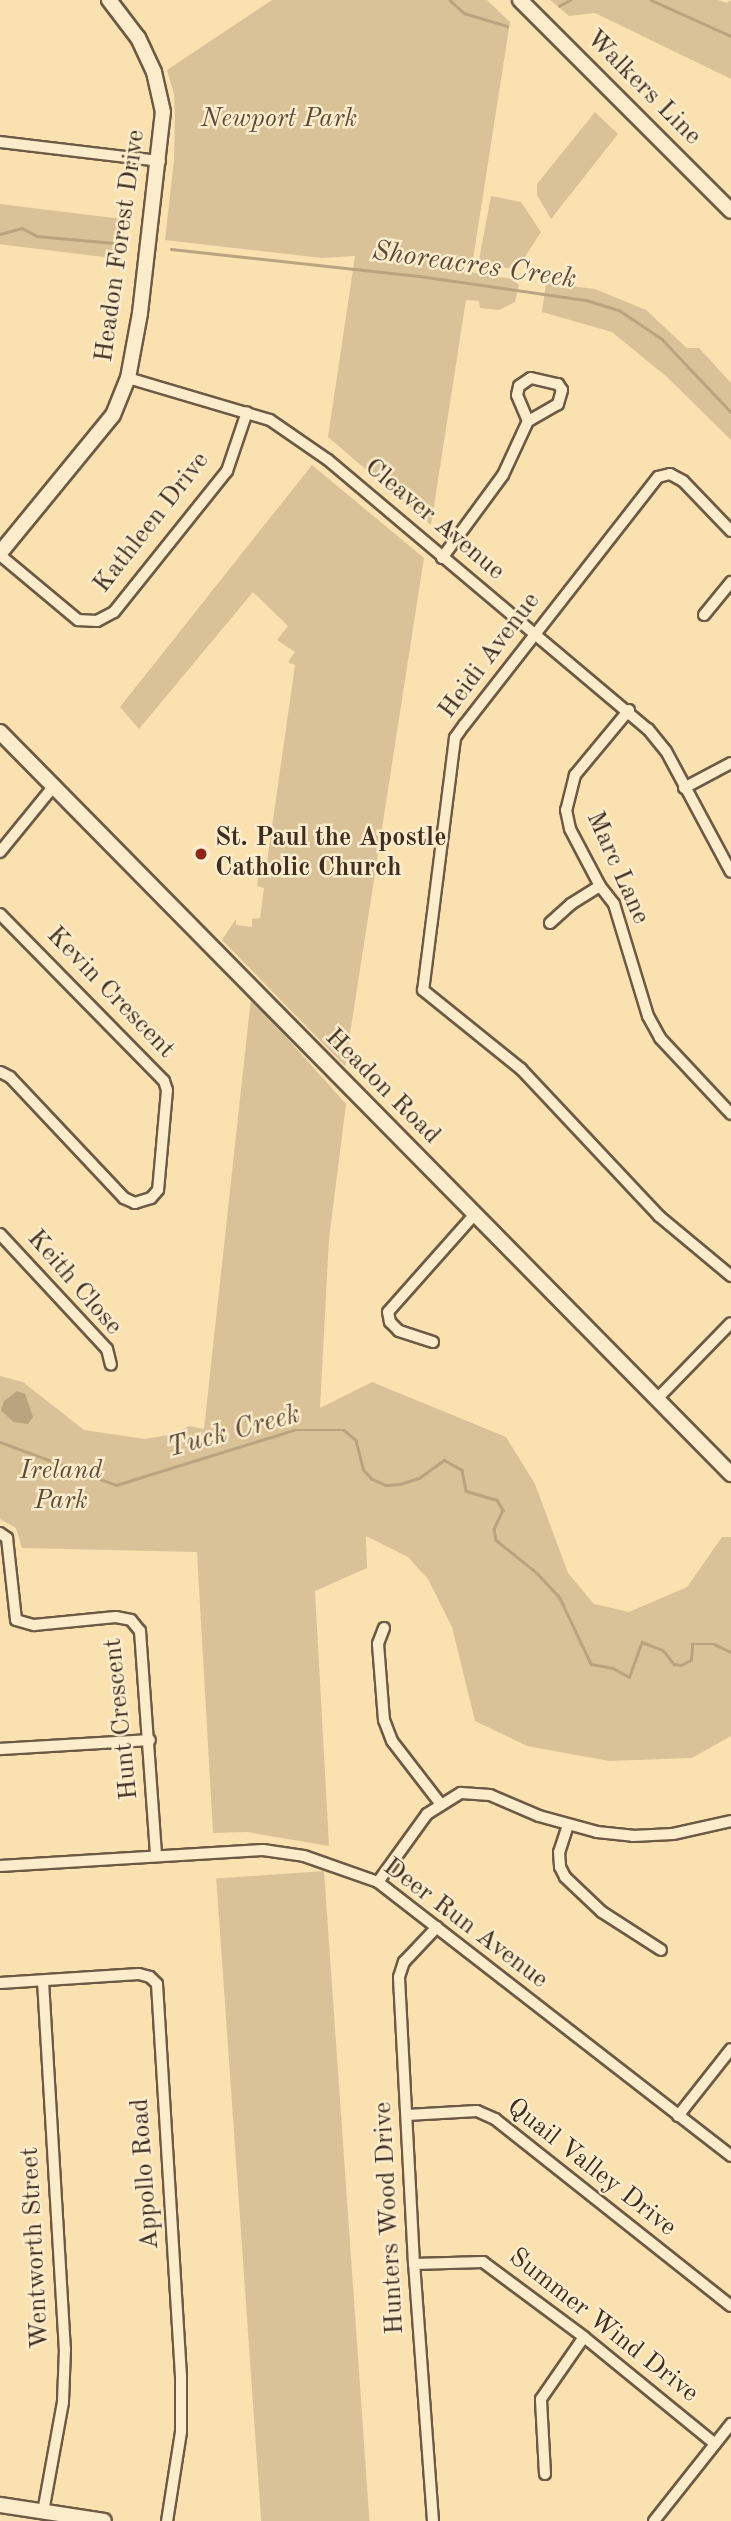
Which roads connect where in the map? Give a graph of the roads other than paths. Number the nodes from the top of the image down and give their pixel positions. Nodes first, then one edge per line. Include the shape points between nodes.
1 (109, 0) edge
2 (520, 0) edge
3 (0, 142) edge
4 (160, 161) junction
5 (731, 211) edge
6 (128, 378) junction
7 (247, 412) junction
8 (527, 421) junction
9 (731, 531) edge
10 (0, 554) edge
11 (442, 558) junction
12 (731, 582) edge
13 (704, 615) dead end
14 (535, 635) junction
15 (629, 710) junction
16 (0, 732) edge
17 (731, 763) edge
18 (53, 787) junction
19 (684, 788) junction
20 (0, 852) edge
21 (731, 872) edge
22 (600, 886) junction
23 (0, 914) edge
24 (550, 923) dead end
25 (0, 1072) edge
26 (731, 1114) edge
27 (474, 1215) junction
28 (0, 1234) edge
29 (731, 1276) edge
30 (731, 1323) edge
31 (433, 1342) dead end
32 (111, 1365) dead end
33 (656, 1400) junction
34 (731, 1474) edge
35 (0, 1533) edge
36 (384, 1628) dead end
37 (150, 1740) junction
38 (0, 1749) edge
39 (440, 1803) junction
40 (731, 1821) edge
41 (568, 1825) junction
42 (156, 1855) junction
43 (0, 1866) edge
44 (378, 1882) junction
45 (437, 1927) junction
46 (661, 1950) dead end
47 (43, 1981) junction
48 (0, 1983) edge
49 (731, 2049) edge
50 (407, 2115) junction
51 (678, 2116) junction
52 (731, 2156) edge
53 (414, 2264) junction
54 (731, 2305) edge
55 (584, 2337) junction
56 (731, 2424) edge
57 (715, 2444) junction
58 (545, 2474) dead end
59 (0, 2505) edge
60 (43, 2512) junction
61 (104, 2521) edge
62 (167, 2521) edge
63 (433, 2521) edge
64 (654, 2521) edge

1 - 4 street, Headon Forest Drive via 138,38 154,72 163,112
2 - 5 street, Walkers Line
3 - 4 street
4 - 6 street, Headon Forest Drive
6 - 7 street, Cleaver Avenue
6 - 10 street, Headon Forest Drive via 113,415
7 - 10 street, Kathleen Drive via 227,471 114,612 97,621 78,620
7 - 11 street, Cleaver Avenue via 270,419 311,446
8 - 8 street via 517,395 519,386 531,378 558,384 562,390 558,404
8 - 11 street via 491,496
9 - 14 street, Heidi Avenue via 682,481 670,474 658,477
11 - 14 street, Cleaver Avenue
12 - 13 street
14 - 15 street, Cleaver Avenue
14 - 29 street, Heidi Avenue via 455,738 424,990 521,1069 659,1216
15 - 19 street, Cleaver Avenue via 666,751
15 - 22 street, Marc Lane via 575,775 568,795 570,829
16 - 18 street, Headon Road
17 - 19 street
18 - 20 street
18 - 27 street, Headon Road
19 - 21 street, Cleaver Avenue
22 - 24 street
22 - 26 street, Marc Lane via 614,904 648,1016 660,1038
23 - 25 street, Kevin Crescent via 164,1081 158,1190 151,1198 135,1203 124,1198 10,1077
27 - 31 street via 388,1312 399,1331
27 - 33 street, Headon Road
28 - 32 street, Keith Close via 107,1349
30 - 33 street
33 - 34 street, Headon Road
35 - 37 street, Hunt Crescent via 7,1538 16,1620 34,1625 117,1617 131,1620 140,1631
36 - 39 street via 378,1644 384,1720 392,1741
37 - 38 street
37 - 42 street, Hunt Crescent
39 - 41 street via 461,1793 490,1795
39 - 44 street
40 - 41 street via 673,1834 634,1836
41 - 46 street via 559,1852 565,1877 602,1912
42 - 43 street, Deer Run Avenue
42 - 44 street, Deer Run Avenue via 263,1850 304,1856
44 - 45 street, Deer Run Avenue
45 - 50 street, Hunters Wood Drive via 404,1962 399,1977
45 - 51 street, Deer Run Avenue
47 - 48 street, Appollo Road
47 - 60 street, Wentworth Street via 65,2349 63,2402
47 - 62 street, Appollo Road via 139,1974 157,1984 181,2376 181,2432
49 - 51 street
50 - 53 street, Hunters Wood Drive
50 - 54 street, Quail Valley Drive via 477,2111 495,2119
51 - 52 street, Deer Run Avenue
53 - 55 street, Summer Wind Drive via 484,2262
53 - 63 street, Hunters Wood Drive
55 - 57 street, Summer Wind Drive
55 - 58 street via 541,2399
56 - 57 street
57 - 64 street
59 - 60 street
60 - 61 street

